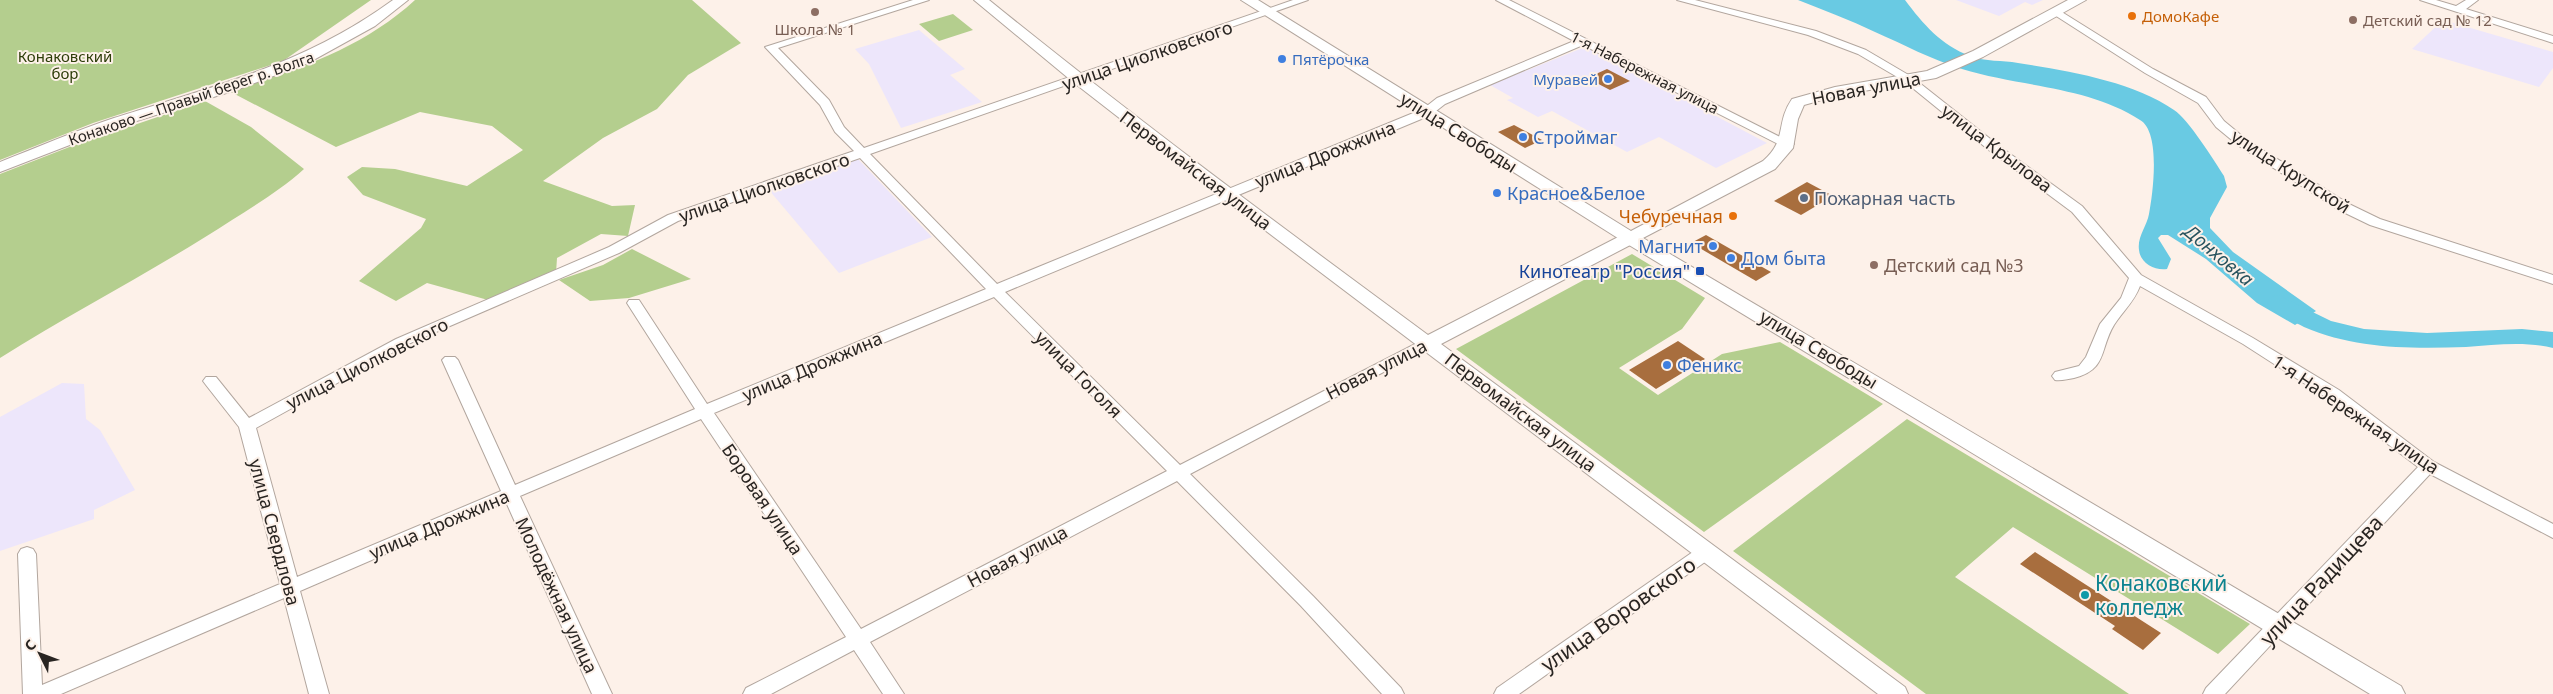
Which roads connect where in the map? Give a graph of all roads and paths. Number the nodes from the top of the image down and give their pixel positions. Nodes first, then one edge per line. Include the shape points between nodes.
1 (401, 0) edge
2 (924, 0) edge
3 (981, 0) edge
4 (1248, 0) edge
5 (1303, 0) edge
6 (1501, 0) edge
7 (1682, 0) edge
8 (2079, 0) edge
9 (2425, 0) edge
10 (2473, 0) edge
11 (2457, 10) junction
12 (1268, 12) junction
13 (2057, 12) junction
14 (2553, 40) edge
15 (1584, 41) junction
16 (1078, 79) junction
17 (1908, 79) junction
18 (1427, 112) junction
19 (1788, 144) junction
20 (862, 152) junction
21 (0, 168) edge
22 (1228, 194) junction
23 (1630, 238) junction
24 (2136, 278) junction
25 (2553, 280) edge
26 (994, 290) junction
27 (634, 303) dead end
28 (1428, 342) junction
29 (450, 360) dead end
30 (2060, 376) dead end
31 (211, 381) dead end
32 (704, 411) junction
33 (247, 426) junction
34 (2428, 466) junction
35 (1177, 472) junction
36 (510, 494) junction
37 (2553, 532) edge
38 (1706, 552) junction
39 (27, 554) dead end
40 (290, 588) junction
41 (2278, 626) junction
42 (857, 639) junction
43 (33, 694) edge
44 (40, 694) edge
45 (319, 694) edge
46 (602, 694) edge
47 (753, 694) edge
48 (894, 694) edge
49 (1394, 694) edge
50 (1504, 694) edge
51 (1896, 694) edge
52 (2213, 694) edge
53 (2392, 694) edge

1 - 21 street, Конаково — Правый берег р. Волга via 331,46 291,66 117,122
2 - 20 street, улица Гоголя via 771,47 825,103 839,129
3 - 16 street, Первомайская улица
4 - 12 main road, улица Свободы
5 - 12 street, улица Циолковского
6 - 15 street, 1-я Набережная улица
7 - 17 street, улица Крылова via 1812,34 1862,52
8 - 13 main road, Новая улица
9 - 11 street
10 - 11 street
11 - 14 street
12 - 16 street, улица Циолковского
12 - 18 main road, улица Свободы
13 - 17 main road, Новая улица via 1947,68
13 - 25 street, улица Крупской via 2148,71 2202,100 2220,124 2243,143 2344,207 2393,228
15 - 18 street, улица Дрожжина via 1441,101
15 - 19 street, 1-я Набережная улица
16 - 20 street, улица Циолковского
16 - 22 street, Первомайская улица
17 - 19 main road, Новая улица via 1798,102 1791,116
17 - 24 street, улица Крылова via 1994,148 2078,208
18 - 22 street, улица Дрожжина
18 - 23 main road, улица Свободы
19 - 23 main road, Новая улица via 1781,156 1769,165
20 - 26 street, улица Гоголя
20 - 33 street, улица Циолковского via 673,218 614,250 401,342
22 - 26 street, улица Дрожжина
22 - 28 street, Первомайская улица
23 - 28 street, Новая улица
23 - 41 main road, улица Свободы
24 - 30 street via 2128,299 2108,324 2093,360 2084,370
24 - 34 street, 1-я Набережная улица via 2248,341 2333,394
26 - 32 street, улица Дрожжина
26 - 35 street, улица Гоголя
27 - 32 street, Боровая улица
28 - 35 street, Новая улица
28 - 38 street, Первомайская улица
29 - 36 street, Молодёжная улица
31 - 33 street, улица Свердлова
32 - 36 street, улица Дрожжина
32 - 42 street, Боровая улица
33 - 40 street, улица Свердлова
34 - 37 street, 1-я Набережная улица
34 - 41 street, улица Радищева
35 - 42 street, Новая улица
35 - 49 street, улица Гоголя via 1307,601
36 - 40 street, улица Дрожжина
36 - 46 street, Молодёжная улица
38 - 50 street, улица Воровского
38 - 51 street, Первомайская улица
39 - 43 street
40 - 44 street, улица Дрожжина
40 - 45 street, улица Свердлова
41 - 52 street, улица Радищева
41 - 53 main road, улица Свободы
42 - 47 street, Новая улица
42 - 48 street, Боровая улица

